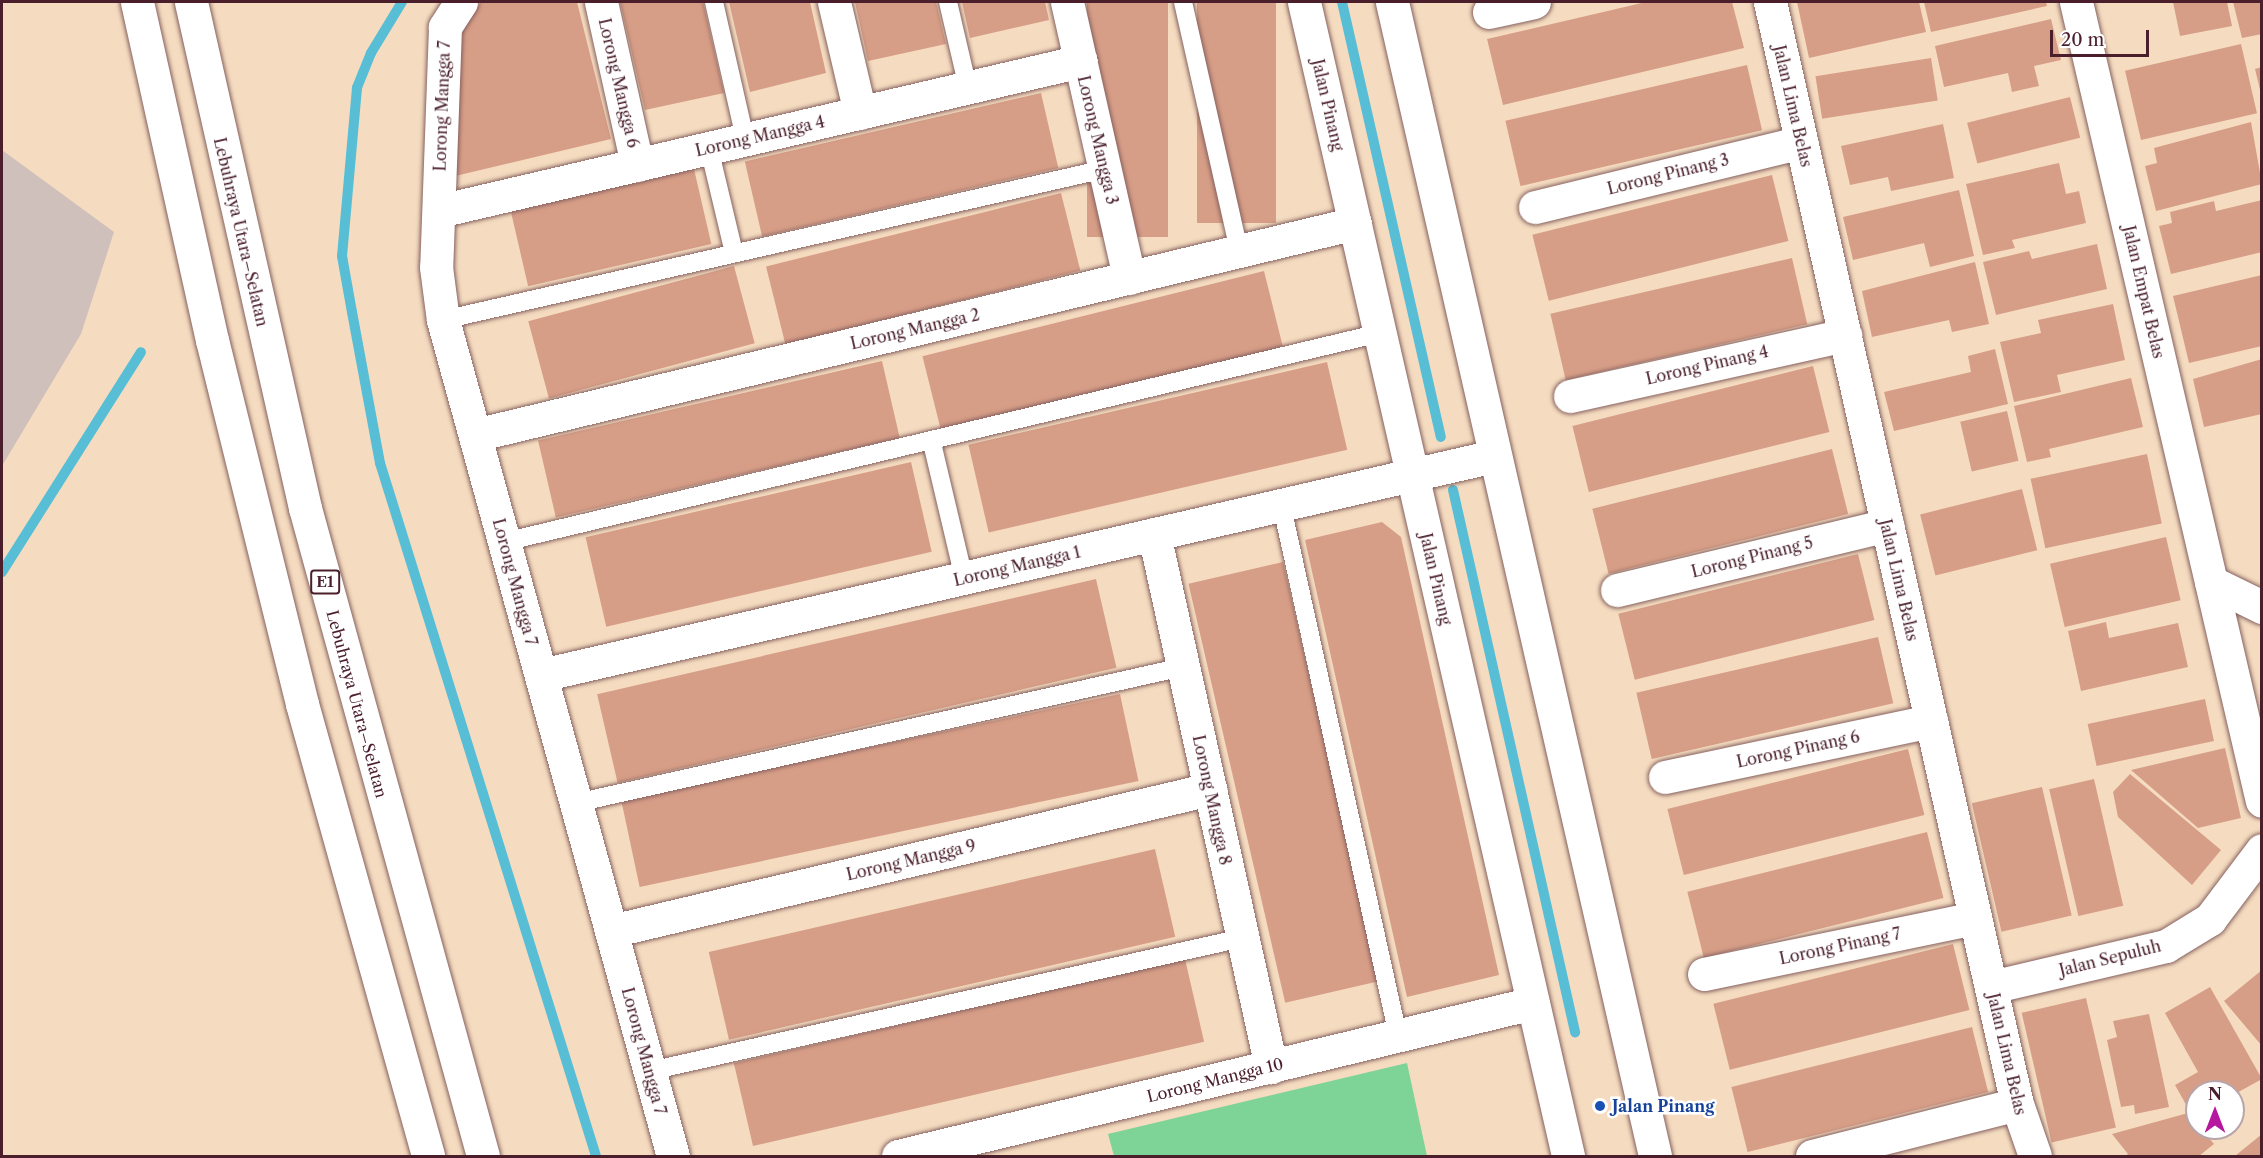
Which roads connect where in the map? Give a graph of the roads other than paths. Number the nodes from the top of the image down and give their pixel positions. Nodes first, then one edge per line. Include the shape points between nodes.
1 (137, 2) edge
2 (191, 2) edge
3 (462, 2) edge
4 (601, 2) edge
5 (714, 2) edge
6 (834, 2) edge
7 (948, 2) edge
8 (1067, 2) edge
9 (1183, 2) edge
10 (1304, 2) edge
11 (1392, 2) edge
12 (1534, 2) edge
13 (1770, 2) edge
14 (2076, 2) edge
15 (1489, 12) dead end
16 (1081, 61) junction
17 (968, 88) junction
18 (860, 113) junction
19 (745, 140) junction
20 (1801, 142) junction
21 (709, 148) junction
22 (637, 165) junction
23 (1105, 169) junction
24 (1535, 207) dead end
25 (439, 211) junction
26 (1354, 223) junction
27 (1239, 251) junction
28 (734, 254) junction
29 (1129, 278) junction
30 (443, 320) junction
31 (1380, 333) junction
32 (1845, 335) junction
33 (1570, 396) dead end
34 (475, 435) junction
35 (932, 443) junction
36 (1494, 456) junction
37 (1412, 475) junction
38 (1282, 507) junction
39 (1887, 525) junction
40 (1154, 534) junction
41 (504, 542) junction
42 (964, 578) junction
43 (2211, 582) junction
44 (1617, 590) dead end
45 (2262, 607) edge
46 (1184, 668) junction
47 (541, 675) junction
48 (1931, 721) junction
49 (1665, 777) dead end
50 (1210, 789) junction
51 (2262, 801) edge
52 (576, 803) junction
53 (2262, 850) edge
54 (1975, 918) junction
55 (611, 931) junction
56 (1242, 938) junction
57 (1704, 974) dead end
58 (1991, 987) junction
59 (1533, 1003) junction
60 (1398, 1036) junction
61 (1271, 1067) junction
62 (650, 1071) junction
63 (2017, 1104) junction
64 (918, 1154) edge
65 (428, 1156) edge
66 (483, 1156) edge
67 (673, 1156) edge
68 (1568, 1156) edge
69 (1654, 1156) edge
70 (1812, 1156) edge
71 (2035, 1156) edge

1 - 65 main road via 296,681
2 - 66 main road, Lebuhraya Utara–Selatan / E1 via 305,508
3 - 25 main road, Lorong Mangga 7 via 444,27
4 - 22 main road, Lorong Mangga 6
5 - 19 lane
6 - 18 main road
7 - 17 lane
8 - 16 main road, Lorong Mangga 3
9 - 27 lane
10 - 26 main road, Jalan Pinang
11 - 36 main road
12 - 15 main road
13 - 20 main road, Jalan Lima Belas
14 - 43 main road, Jalan Empat Belas
16 - 17 main road, Lorong Mangga 4
16 - 23 main road, Lorong Mangga 3
17 - 18 main road, Lorong Mangga 4
18 - 19 main road, Lorong Mangga 4
19 - 21 main road, Lorong Mangga 4
20 - 24 main road, Lorong Pinang 3
20 - 32 main road, Jalan Lima Belas
21 - 22 main road, Lorong Mangga 4
21 - 28 lane
22 - 25 main road, Lorong Mangga 4
23 - 28 lane
23 - 29 main road, Lorong Mangga 3
25 - 30 main road, Lorong Mangga 7 via 436,267
26 - 27 main road, Lorong Mangga 2
26 - 31 main road, Jalan Pinang
27 - 29 main road, Lorong Mangga 2
28 - 30 lane
29 - 34 main road, Lorong Mangga 2
30 - 34 main road, Lorong Mangga 7
31 - 35 lane
31 - 37 main road, Jalan Pinang
32 - 33 main road, Lorong Pinang 4
32 - 39 main road, Jalan Lima Belas
34 - 41 main road, Lorong Mangga 7
35 - 41 lane
35 - 42 lane
36 - 37 main road, Lorong Mangga 1
36 - 69 main road
37 - 38 main road, Lorong Mangga 1
37 - 59 main road, Jalan Pinang
38 - 40 main road, Lorong Mangga 1
38 - 60 lane
39 - 44 main road, Lorong Pinang 5
39 - 48 main road, Jalan Lima Belas
40 - 42 main road, Lorong Mangga 1
40 - 46 main road, Lorong Mangga 8
41 - 47 main road, Lorong Mangga 7
42 - 47 main road, Lorong Mangga 1
43 - 45 main road
43 - 51 main road, Jalan Empat Belas
46 - 50 main road, Lorong Mangga 8
46 - 52 lane
47 - 52 main road, Lorong Mangga 7
48 - 49 main road, Lorong Pinang 6
48 - 54 main road, Jalan Lima Belas
50 - 55 main road, Lorong Mangga 9
50 - 56 main road, Lorong Mangga 8
52 - 55 main road, Lorong Mangga 7
53 - 58 main road, Jalan Sepuluh via 2210,919 2166,946
54 - 57 main road, Lorong Pinang 7
54 - 58 main road, Jalan Lima Belas
55 - 62 main road, Lorong Mangga 7
56 - 61 main road, Lorong Mangga 8
56 - 62 lane
58 - 63 main road, Jalan Lima Belas
59 - 60 main road, Lorong Mangga 10
59 - 68 main road, Jalan Pinang
60 - 61 main road, Lorong Mangga 10
61 - 64 main road, Lorong Mangga 10
62 - 67 main road, Lorong Mangga 7
63 - 70 main road
63 - 71 main road, Jalan Lima Belas

